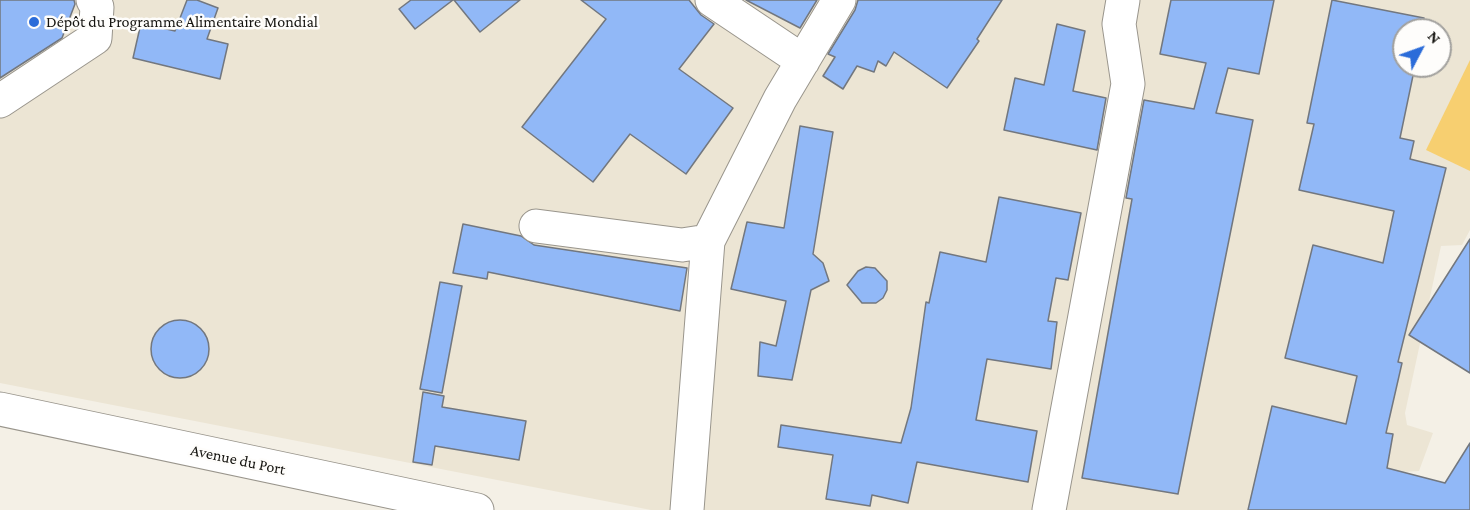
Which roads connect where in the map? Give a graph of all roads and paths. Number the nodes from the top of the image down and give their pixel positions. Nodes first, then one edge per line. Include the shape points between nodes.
1 (93, 0) edge
2 (712, 0) edge
3 (839, 0) edge
4 (1123, 0) edge
5 (803, 61) junction
6 (0, 101) edge
7 (536, 226) dead end
8 (708, 241) junction
9 (0, 409) edge
10 (477, 510) edge
11 (687, 510) edge
12 (1049, 510) edge

1 - 6 main road via 97,7 95,38
2 - 5 main road
3 - 5 main road
4 - 12 main road via 1119,24 1128,84
5 - 8 main road
7 - 8 main road via 682,245
8 - 11 main road
9 - 10 main road, Avenue du Port

